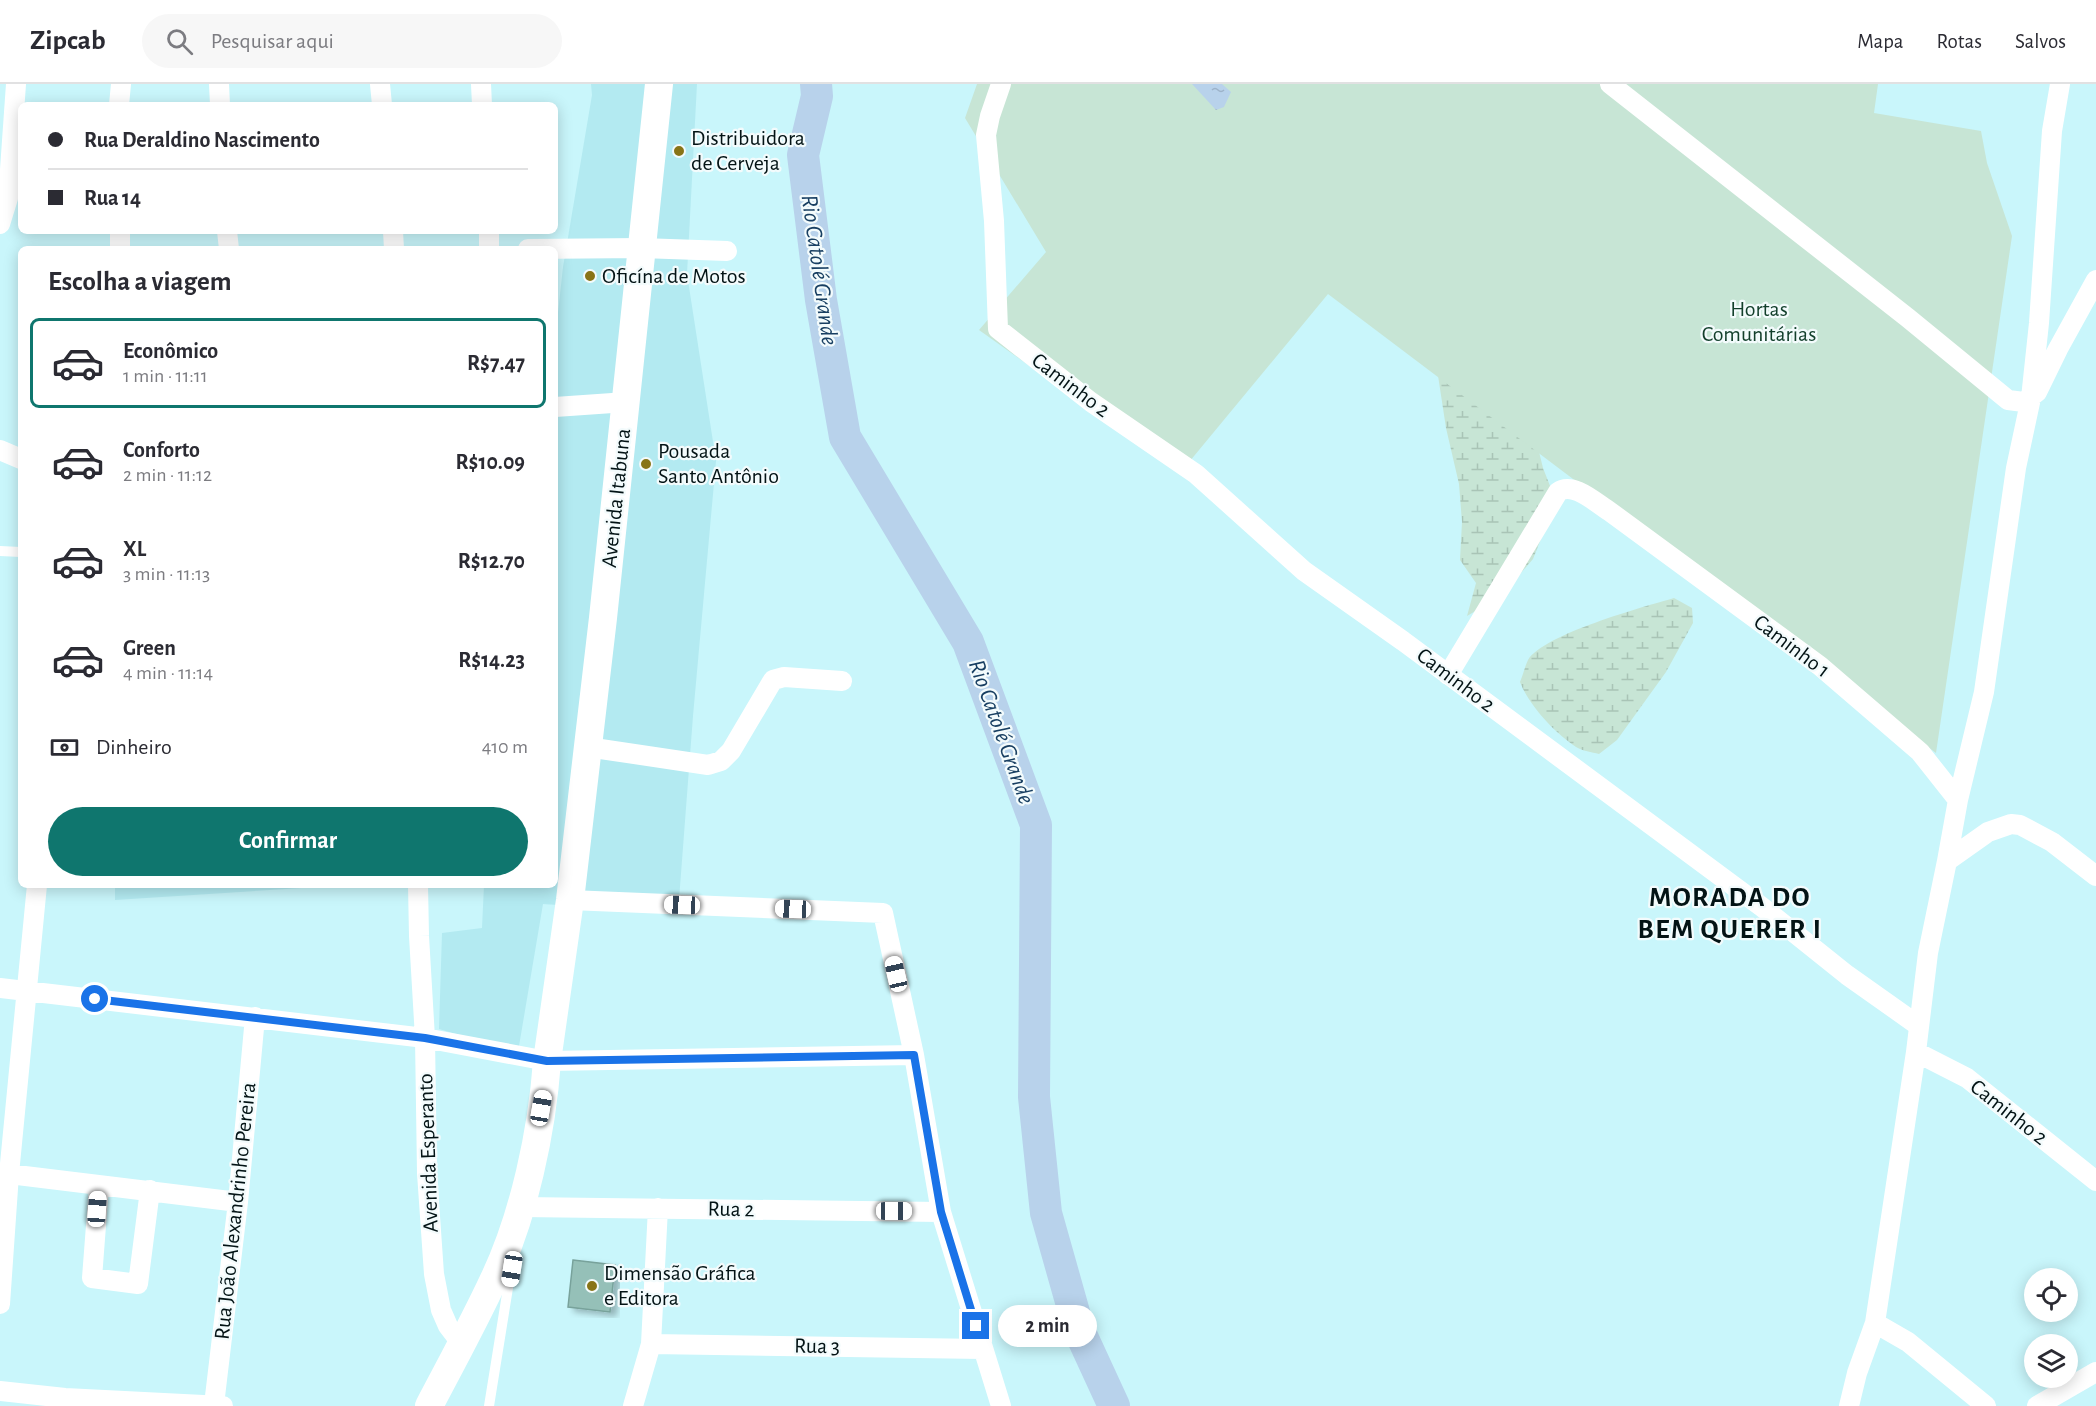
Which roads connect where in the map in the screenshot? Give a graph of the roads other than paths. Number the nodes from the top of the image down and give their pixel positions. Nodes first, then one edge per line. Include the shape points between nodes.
1 (16, 84) edge
2 (121, 84) edge
3 (219, 84) edge
4 (380, 84) edge
5 (481, 84) edge
6 (659, 84) edge
7 (1001, 84) edge
8 (1610, 84) edge
9 (2060, 84) edge
10 (119, 102) edge
11 (220, 102) edge
12 (382, 102) edge
13 (482, 102) edge
14 (14, 200) edge
15 (0, 224) edge
16 (641, 248) junction
17 (558, 249) edge
18 (727, 251) dead end
19 (2096, 280) edge
20 (2031, 398) junction
21 (627, 402) junction
22 (558, 407) edge
23 (0, 450) edge
24 (18, 458) edge
25 (0, 550) edge
26 (18, 552) edge
27 (1448, 675) junction
28 (842, 681) dead end
29 (587, 747) junction
30 (1958, 800) junction
31 (1947, 861) junction
32 (2096, 876) edge
33 (36, 888) edge
34 (418, 888) edge
35 (570, 900) junction
36 (0, 988) edge
37 (27, 991) junction
38 (255, 1017) junction
39 (1919, 1026) junction
40 (425, 1038) junction
41 (1916, 1052) junction
42 (914, 1055) junction
43 (547, 1061) junction
44 (5, 1174) edge
45 (2096, 1181) edge
46 (99, 1186) junction
47 (150, 1190) junction
48 (238, 1202) junction
49 (521, 1207) junction
50 (658, 1208) junction
51 (941, 1212) junction
52 (0, 1304) edge
53 (1875, 1323) junction
54 (461, 1342) junction
55 (651, 1344) junction
56 (983, 1348) junction
57 (2096, 1372) edge
58 (0, 1392) edge
59 (64, 1402) edge
60 (218, 1406) edge
61 (429, 1406) edge
62 (489, 1406) edge
63 (633, 1406) edge
64 (1001, 1406) edge
65 (1849, 1406) edge
66 (1986, 1406) edge
67 (2037, 1406) edge

1 - 14 street
2 - 10 street
3 - 11 street
4 - 12 street
5 - 13 street
6 - 16 main road, Avenida Itabuna
7 - 27 street, Caminho 2 via 986,135 998,329 1091,402 1196,474 1304,571
8 - 20 street via 2008,400 2024,402
9 - 20 street via 2052,131
14 - 15 street
16 - 17 street
16 - 18 street
16 - 21 main road, Avenida Itabuna
19 - 20 street
20 - 30 street via 2016,468 1984,692
21 - 22 street
21 - 29 main road, Avenida Itabuna
23 - 24 street
25 - 26 lane
27 - 30 street, Caminho 1 via 1558,492 1575,490 1820,666 1920,752
27 - 39 street, Caminho 2
28 - 29 street via 784,676 773,680 730,751 721,761 708,765
29 - 35 main road, Avenida Itabuna
30 - 31 street
31 - 32 street via 1988,832 2011,824 2052,842
31 - 39 street via 1928,953
33 - 37 street
34 - 40 street, Avenida Esperanto
35 - 42 street via 883,913
35 - 43 main road, Avenida Itabuna
36 - 37 street
37 - 38 street
37 - 44 street
38 - 40 street
38 - 48 street, Rua João Alexandrinho Pereira
39 - 41 street
40 - 43 street
40 - 54 street, Avenida Esperanto via 434,1274 441,1310
41 - 45 street, Caminho 2 via 1966,1078
41 - 53 street
42 - 43 street
42 - 51 street
43 - 49 main road, Avenida Itabuna
44 - 46 street
44 - 52 street
46 - 47 street
46 - 47 street via 92,1278 138,1284
47 - 48 street
48 - 60 street, Rua João Alexandrinho Pereira
49 - 50 street, Rua 2
49 - 54 main road, Avenida Itabuna via 495,1278
49 - 62 lane
50 - 51 street, Rua 2
50 - 55 street
51 - 56 street
53 - 65 street
53 - 66 street via 1908,1342
54 - 61 main road, Avenida Itabuna
55 - 56 street, Rua 3
55 - 63 street
56 - 64 street
57 - 67 street
58 - 59 street
59 - 60 street

